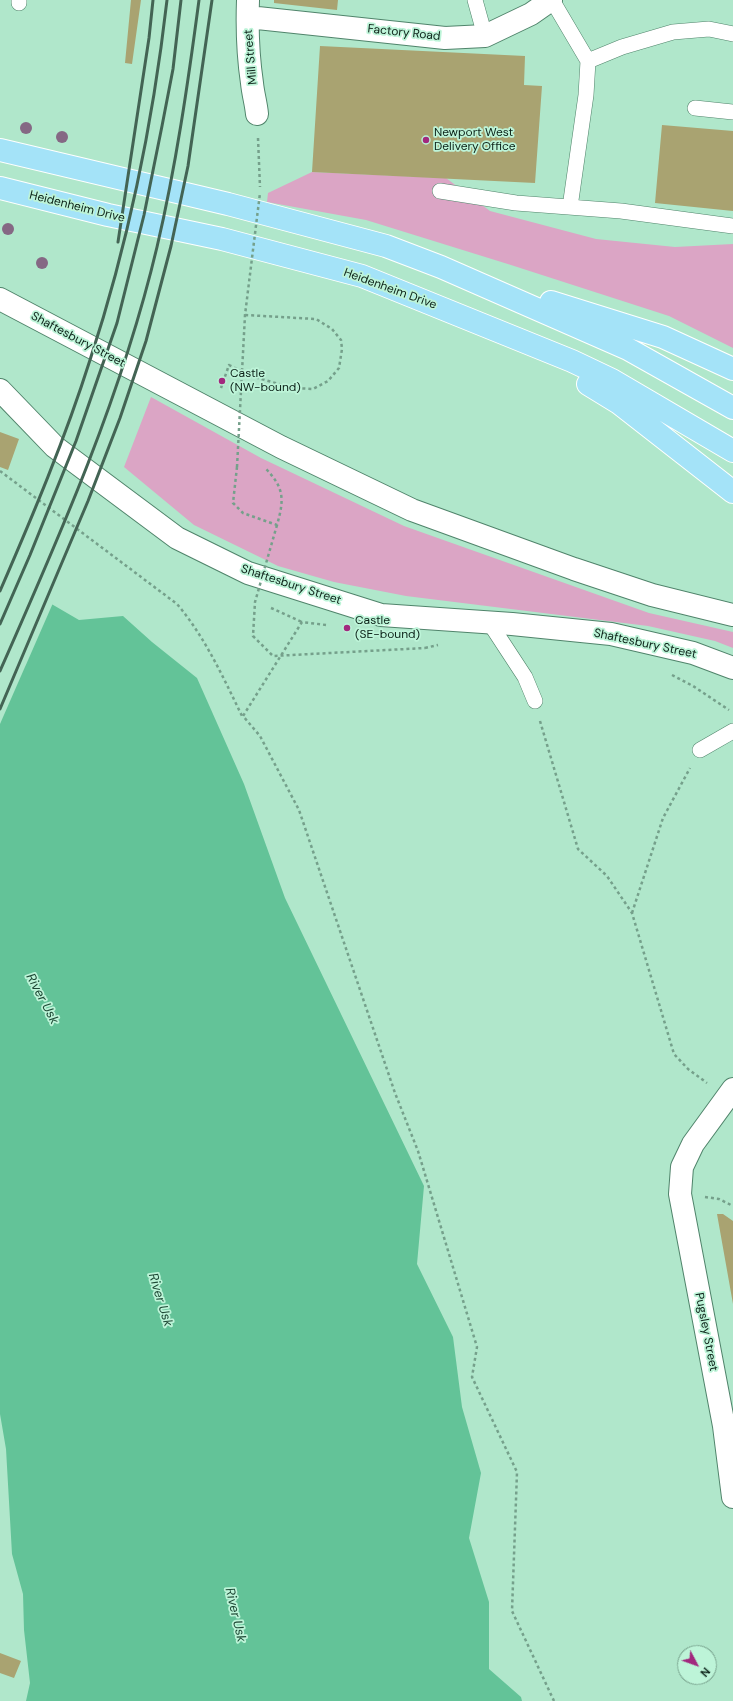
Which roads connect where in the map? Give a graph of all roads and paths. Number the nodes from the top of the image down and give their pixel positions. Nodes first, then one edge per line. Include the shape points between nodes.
1 (475, 0) edge
2 (551, 0) edge
3 (248, 9) edge
4 (733, 34) edge
5 (485, 36) junction
6 (588, 61) junction
7 (695, 108) dead end
8 (733, 112) edge
9 (257, 114) joint
10 (0, 150) edge
11 (0, 188) edge
12 (440, 191) dead end
13 (570, 207) junction
14 (733, 226) edge
15 (441, 267) junction
16 (0, 299) edge
17 (245, 315) junction
18 (503, 333) junction
19 (733, 369) edge
20 (0, 390) edge
21 (733, 408) edge
22 (213, 412) junction
23 (733, 451) edge
24 (261, 466) dead end
25 (0, 472) edge
26 (733, 492) edge
27 (277, 525) junction
28 (733, 615) edge
29 (489, 622) junction
30 (332, 626) dead end
31 (435, 642) dead end
32 (733, 668) edge
33 (667, 672) dead end
34 (534, 701) joint
35 (733, 712) edge
36 (242, 716) junction
37 (733, 731) edge
38 (700, 750) joint
39 (632, 913) junction
40 (730, 1094) edge
41 (728, 1430) edge
42 (733, 1497) edge
43 (554, 1701) edge

1 - 5 lane
2 - 5 main road, Factory Road via 531,14
2 - 6 lane
3 - 5 main road, Factory Road via 446,38
3 - 9 main road, Mill Street via 252,84
4 - 6 lane via 709,29 673,32 622,47
6 - 13 lane via 586,96
7 - 8 lane
9 - 17 path, bridge via 260,193
10 - 15 main road via 228,204 386,246
11 - 18 main road, Heidenheim Drive via 108,215 222,239 362,276
12 - 13 lane via 516,204
13 - 14 lane
15 - 19 main road via 663,337
15 - 21 main road via 628,349
16 - 22 main road, Shaftesbury Street
17 - 22 path via 316,319 332,329 342,340 339,368 328,381 313,389 293,388 251,376 229,365
17 - 27 path, bridge via 233,503 243,513
18 - 23 main road, Heidenheim Drive via 612,380
18 - 26 main road via 619,402
20 - 29 main road, Shaftesbury Street via 55,447 171,534 248,572 381,615
22 - 28 main road, Shaftesbury Street via 412,510 574,570 652,595
24 - 27 path via 278,483 283,499
25 - 36 path via 177,604 190,620 219,668
27 - 31 path, bridge via 255,602 253,636 273,656 425,648 442,644
29 - 32 main road, Shaftesbury Street via 610,634 693,652
29 - 34 lane via 525,677
30 - 36 path via 302,622
33 - 35 path
34 - 39 path via 578,849 607,876
36 - 43 path via 260,736 299,810 395,1093 418,1151 477,1347 472,1377 516,1472 512,1611
37 - 38 lane
38 - 39 path via 663,818
39 - 40 path via 674,1054 688,1069
40 - 41 main road, Pugsley Street via 693,1144 682,1167 680,1194
41 - 42 main road, Pugsley Street

